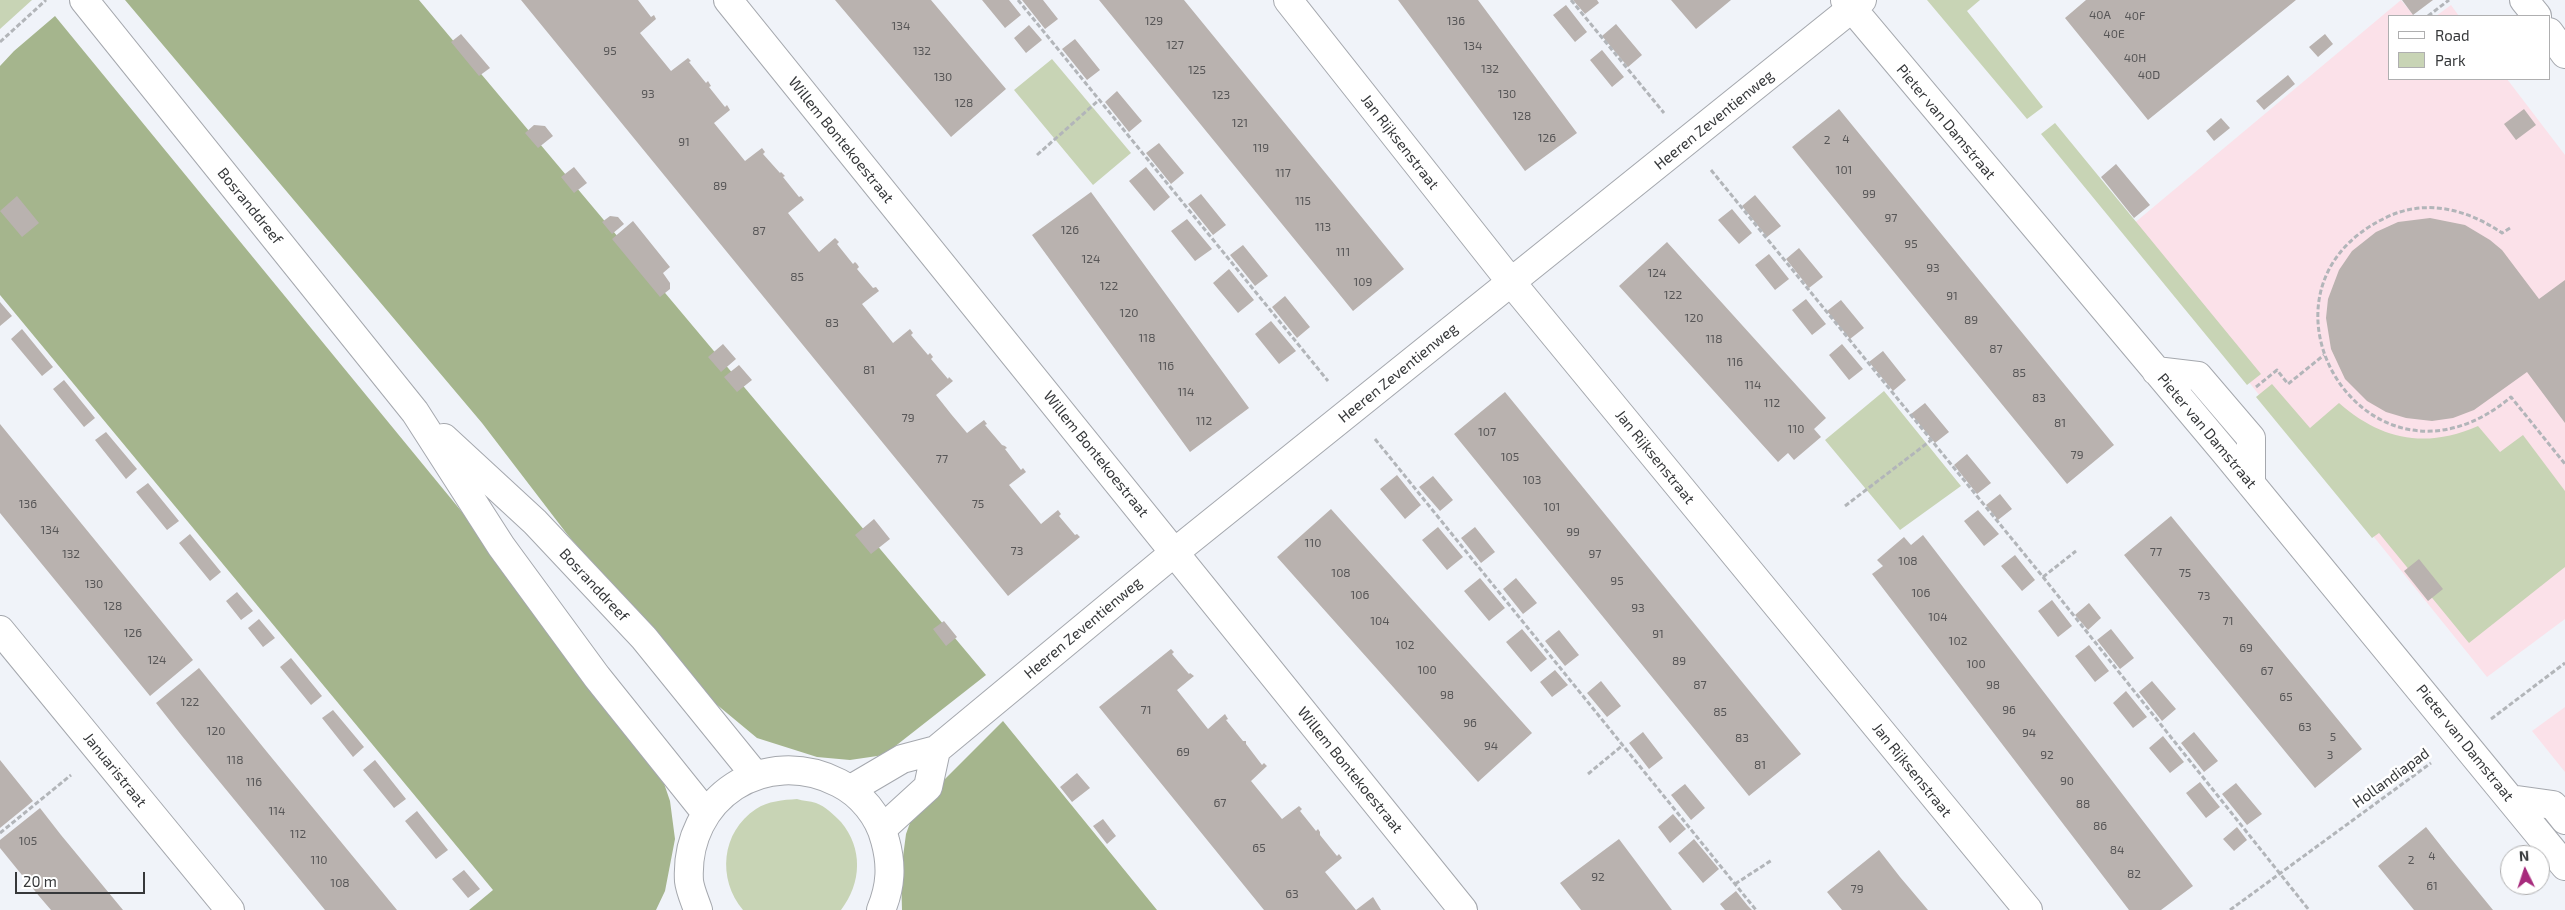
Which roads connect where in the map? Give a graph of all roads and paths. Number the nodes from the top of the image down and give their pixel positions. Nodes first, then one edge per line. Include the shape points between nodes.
1 (46, 0) edge
2 (84, 0) edge
3 (728, 0) edge
4 (1018, 0) edge
5 (1288, 0) edge
6 (1571, 0) edge
7 (2449, 0) edge
8 (2524, 0) edge
9 (1853, 3) edge
10 (2429, 15) edge
11 (2536, 15) edge
12 (2550, 33) edge
13 (0, 42) edge
14 (2565, 54) edge
15 (1099, 100) junction
16 (1688, 141) junction
17 (1037, 155) dead end
18 (2510, 228) dead end
19 (1511, 282) junction
20 (2324, 356) junction
21 (2156, 371) junction
22 (2228, 409) junction
23 (1352, 410) junction
24 (415, 412) junction
25 (1930, 441) junction
26 (2565, 464) edge
27 (2251, 484) junction
28 (1845, 506) dead end
29 (1175, 552) junction
30 (2076, 552) dead end
31 (2043, 577) junction
32 (0, 630) edge
33 (2565, 663) edge
34 (2462, 740) junction
35 (1623, 745) junction
36 (936, 750) junction
37 (100, 752) junction
38 (1588, 774) dead end
39 (755, 775) junction
40 (850, 789) junction
41 (2510, 799) junction
42 (706, 813) junction
43 (2565, 820) edge
44 (882, 829) junction
45 (0, 833) edge
46 (1772, 860) dead end
47 (2565, 866) edge
48 (2280, 874) junction
49 (1736, 884) junction
50 (230, 910) edge
51 (698, 910) edge
52 (881, 910) edge
53 (1463, 910) edge
54 (1756, 910) edge
55 (2028, 910) edge
56 (2230, 910) edge
57 (2310, 910) edge

1 - 13 path
2 - 24 street, Bosranddreef
3 - 29 street, Willem Bontekoestraat
4 - 15 path
5 - 19 street, Jan Rijksenstraat
6 - 16 path
7 - 10 path
8 - 11 street
9 - 16 street, Heeren Zeventienweg
9 - 21 street, Pieter van Damstraat
12 - 14 street
15 - 17 path
15 - 23 path
16 - 19 street, Heeren Zeventienweg
16 - 25 path
18 - 20 path via 2502,233 2467,213 2430,207 2392,214 2370,225 2352,238 2340,253 2324,284 2318,327
19 - 23 street, Heeren Zeventienweg
19 - 55 street, Jan Rijksenstraat
20 - 22 path via 2288,384 2276,370
20 - 26 path via 2332,374 2352,400 2380,420 2408,429 2427,432 2464,426 2492,413 2511,397
21 - 22 street via 2198,376
21 - 27 street, Pieter van Damstraat
22 - 27 street via 2251,438
23 - 29 street, Heeren Zeventienweg
23 - 35 path
24 - 39 street, Bosranddreef via 534,522 644,638
24 - 42 street, Bosranddreef via 501,546 597,677
25 - 28 path
25 - 31 path
27 - 34 street, Pieter van Damstraat
29 - 36 street, Heeren Zeventienweg
29 - 53 street, Willem Bontekoestraat
30 - 31 path
31 - 48 path
32 - 37 street, Januaristraat
33 - 34 path, Hollandiapad
34 - 41 street, Pieter van Damstraat
34 - 48 path, Hollandiapad
35 - 38 path
35 - 49 path
36 - 40 street, Heeren Zeventienweg via 902,759
36 - 44 street via 928,787
37 - 45 path
37 - 50 street, Januaristraat
39 - 40 street via 788,769 821,774
39 - 42 street via 728,790
40 - 44 street via 869,807
41 - 43 street via 2553,805
41 - 47 street, Pieter van Damstraat
42 - 51 street via 692,846 689,882
44 - 52 street via 890,861 888,894
46 - 49 path
48 - 56 path, Hollandiapad
48 - 57 path
49 - 54 path

